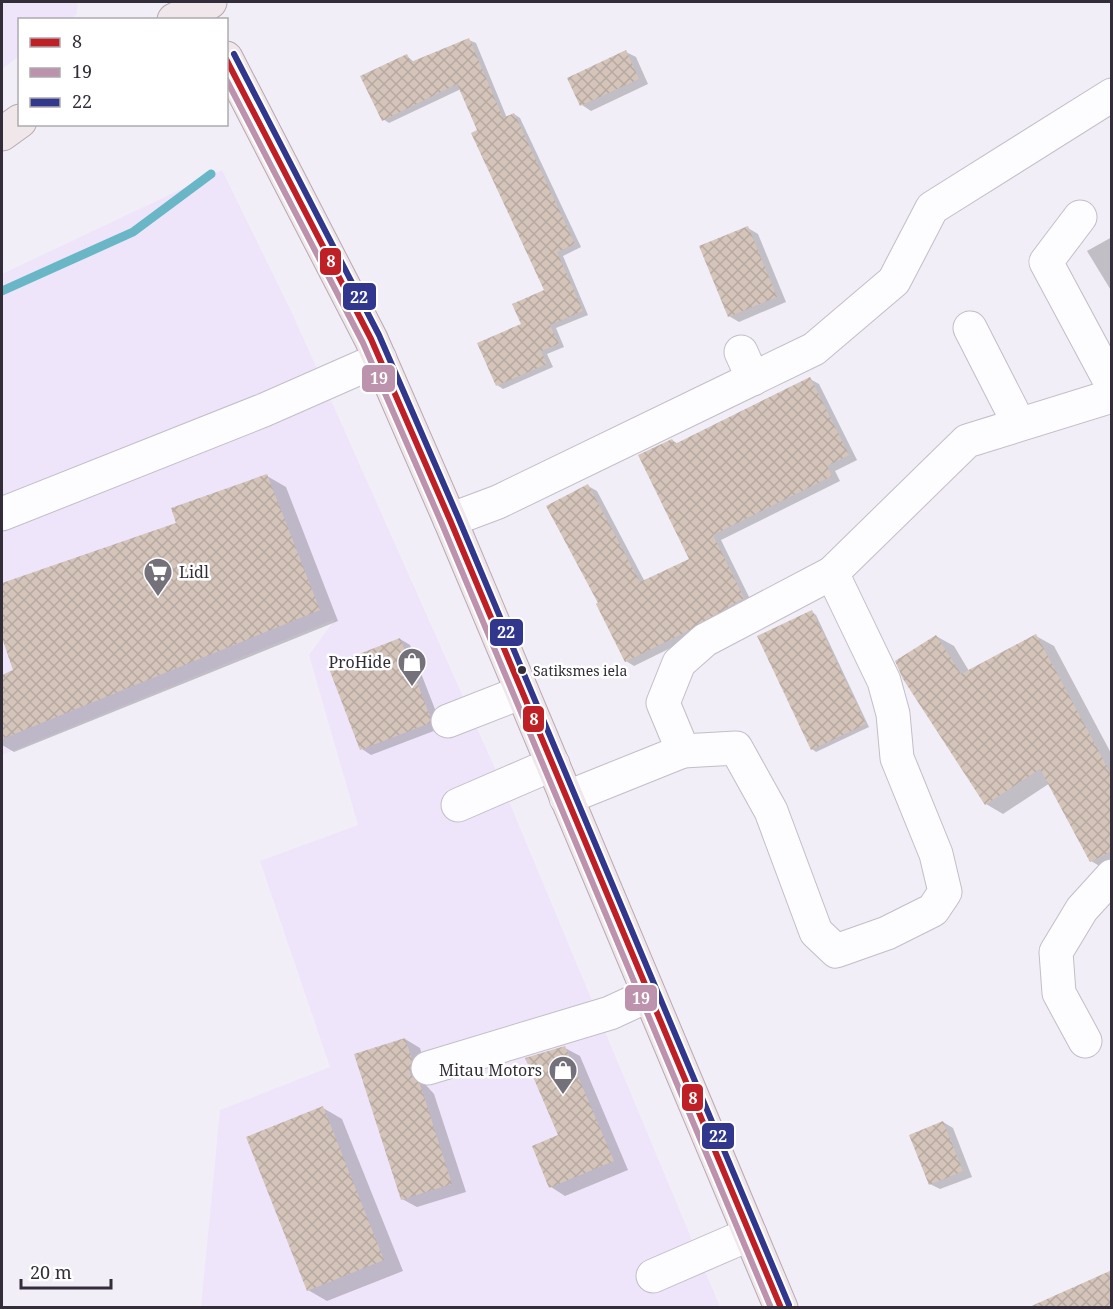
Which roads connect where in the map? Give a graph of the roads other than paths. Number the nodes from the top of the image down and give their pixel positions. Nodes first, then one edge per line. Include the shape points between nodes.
1 (228, 62) edge
2 (1112, 95) edge
3 (18, 122) edge
4 (2, 134) edge
5 (1080, 217) dead end
6 (970, 328) dead end
7 (380, 359) junction
8 (1112, 385) edge
9 (1112, 396) edge
10 (1019, 424) junction
11 (2, 514) edge
12 (450, 520) junction
13 (832, 573) junction
14 (522, 692) junction
15 (447, 721) dead end
16 (683, 752) junction
17 (553, 764) junction
18 (566, 798) junction
19 (458, 805) dead end
20 (1112, 876) edge
21 (649, 995) junction
22 (1085, 1041) dead end
23 (428, 1068) dead end
24 (750, 1234) junction
25 (653, 1276) dead end
26 (781, 1308) edge

1 - 7 main road
2 - 12 street via 932,208 894,281 814,349 747,366 498,502
3 - 4 main road
5 - 8 street via 1046,262
6 - 10 street
7 - 11 street via 264,410
7 - 12 main road
9 - 10 street
10 - 13 street via 967,441
12 - 14 main road
13 - 16 street via 705,640 680,663 663,703
13 - 16 street via 884,681 893,714 897,758 936,854 945,892 933,910 836,951 816,932 771,811 736,748
14 - 15 street
14 - 17 main road
16 - 18 street
17 - 18 main road
17 - 19 street
18 - 21 main road
20 - 22 street via 1082,909 1056,952 1059,993
21 - 23 street via 610,1013
21 - 24 main road
24 - 25 street
24 - 26 main road

